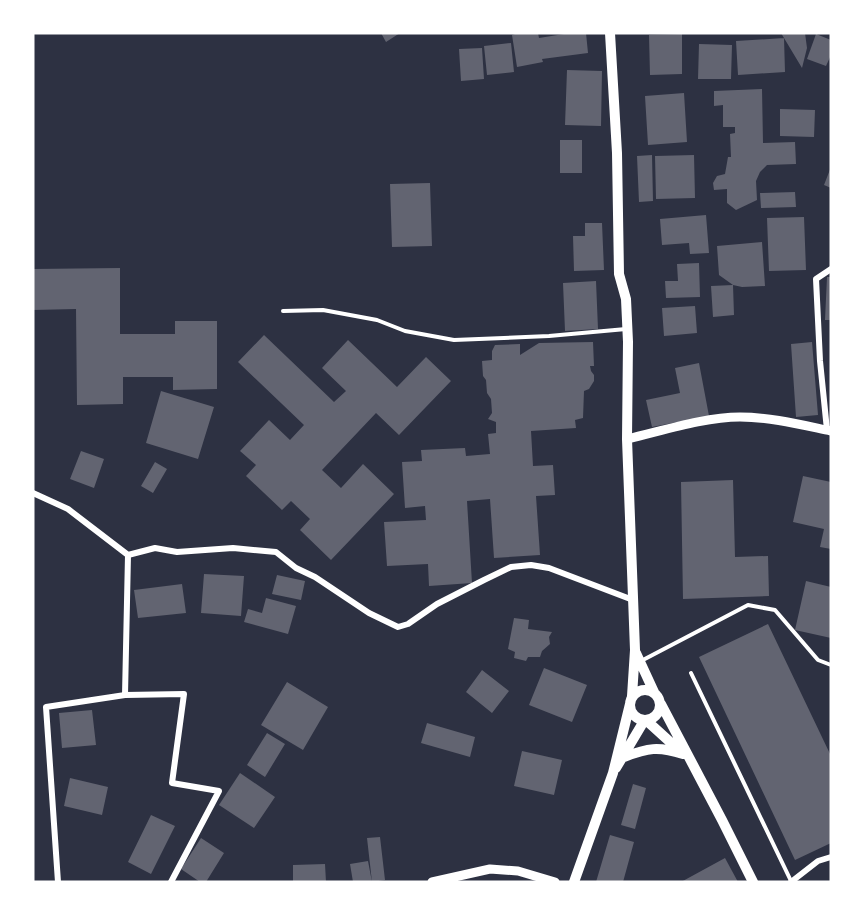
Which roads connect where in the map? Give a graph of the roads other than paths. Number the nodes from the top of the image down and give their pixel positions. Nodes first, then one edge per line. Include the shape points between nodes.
1 (610, 33) edge
2 (831, 269) edge
3 (283, 311) dead end
4 (627, 328) junction
5 (829, 431) edge
6 (627, 439) junction
7 (33, 493) edge
8 (128, 555) junction
9 (633, 600) junction
10 (634, 650) junction
11 (640, 662) junction
12 (831, 665) edge
13 (691, 673) dead end
14 (654, 692) junction
15 (124, 695) junction
16 (631, 700) junction
17 (661, 704) junction
18 (645, 721) junction
19 (624, 757) junction
20 (687, 758) junction
21 (613, 773) junction
22 (831, 857) edge
23 (58, 882) edge
24 (171, 882) edge
25 (432, 882) edge
26 (555, 882) edge
27 (574, 882) edge
28 (753, 882) edge
29 (791, 882) edge

1 - 4 main road via 619,274 626,299
2 - 5 street via 816,279 820,361
3 - 4 lane via 323,310 454,340
4 - 6 main road
5 - 6 street via 742,417 687,424
6 - 9 main road
7 - 8 street via 68,509
8 - 9 street via 155,548 177,552 234,548 276,552 369,613 398,627 511,567 549,568
8 - 15 street
9 - 10 main road
10 - 11 main road
10 - 16 main road
11 - 12 lane via 748,605 775,610 818,660
11 - 14 main road
13 - 29 lane
14 - 16 main road via 642,690
14 - 17 main road
15 - 23 street via 46,707
15 - 24 street via 184,694 172,783 219,791
16 - 18 main road via 633,715
16 - 21 main road
17 - 18 main road via 657,716
17 - 20 main road
18 - 19 main road
18 - 20 main road
19 - 20 main road via 648,748 672,750
19 - 21 main road
20 - 28 main road
21 - 27 main road
22 - 29 street via 818,861
25 - 26 street via 489,869 518,871

